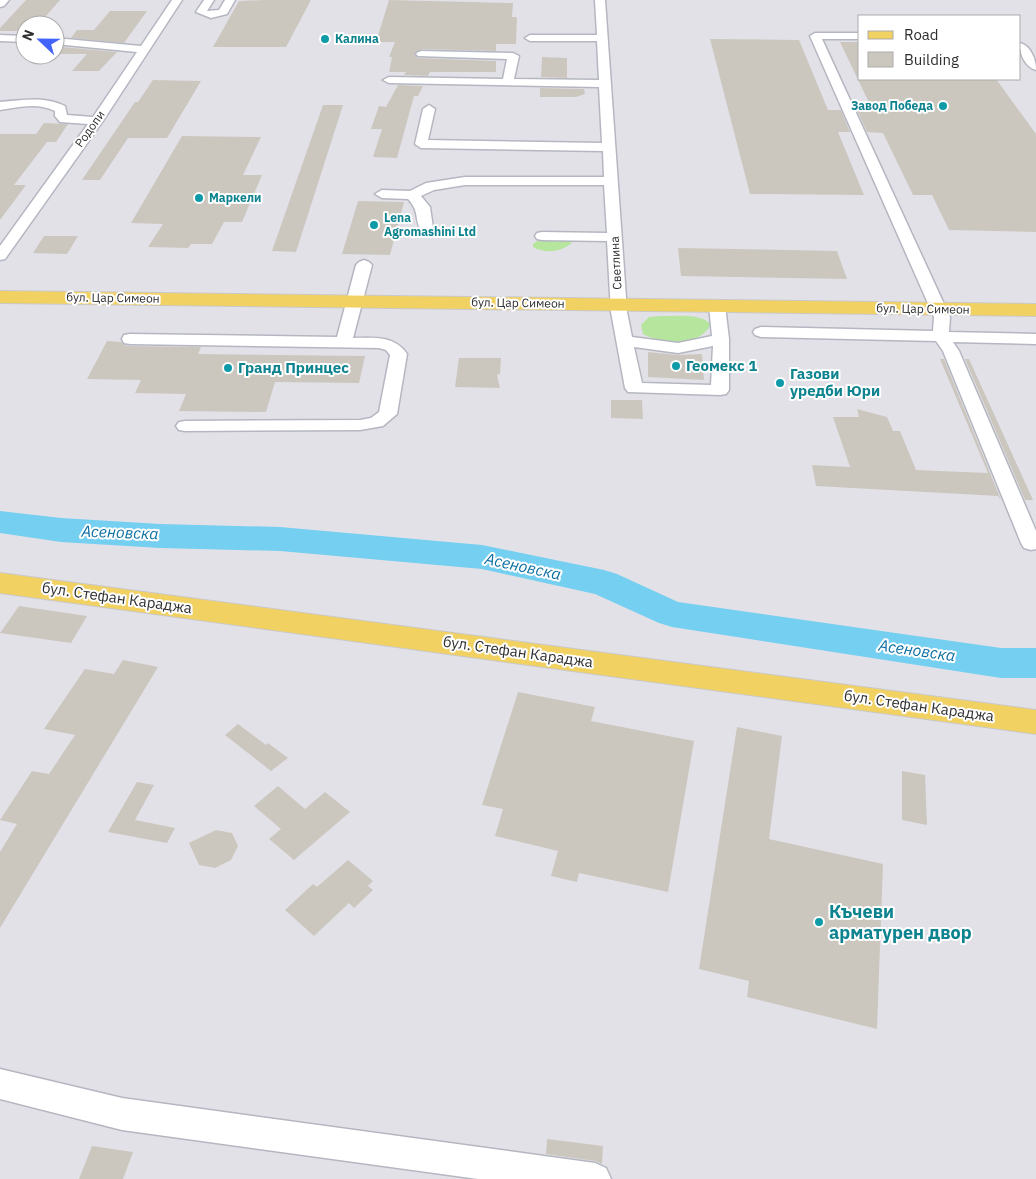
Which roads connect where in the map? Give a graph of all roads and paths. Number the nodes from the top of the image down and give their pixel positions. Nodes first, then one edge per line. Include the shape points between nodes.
1 (4, 0) edge
2 (177, 0) edge
3 (209, 0) edge
4 (230, 0) edge
5 (600, 0) edge
6 (0, 4) edge
7 (858, 36) edge
8 (0, 38) edge
9 (530, 38) dead end
10 (602, 38) junction
11 (15, 39) edge
12 (65, 42) edge
13 (1021, 47) edge
14 (144, 49) junction
15 (422, 54) dead end
16 (1036, 67) edge
17 (389, 80) dead end
18 (508, 82) junction
19 (605, 84) junction
20 (0, 106) edge
21 (429, 110) dead end
22 (97, 121) junction
23 (609, 147) junction
24 (611, 181) junction
25 (382, 194) dead end
26 (412, 195) junction
27 (426, 228) dead end
28 (542, 236) dead end
29 (614, 237) junction
30 (0, 256) edge
31 (364, 265) dead end
32 (0, 296) edge
33 (356, 301) junction
34 (618, 304) junction
35 (717, 306) junction
36 (796, 307) junction
37 (938, 309) junction
38 (1036, 310) edge
39 (761, 332) dead end
40 (803, 333) junction
41 (940, 336) junction
42 (130, 339) dead end
43 (1036, 339) edge
44 (720, 340) junction
45 (344, 341) junction
46 (626, 341) junction
47 (185, 426) dead end
48 (1032, 543) dead end
49 (0, 583) edge
50 (1036, 722) edge
51 (0, 1084) edge
52 (595, 1179) edge

1 - 6 street
2 - 14 street, Родопи
3 - 4 street via 201,12 211,15 223,12
5 - 10 street, Светлина
7 - 37 street via 814,36
8 - 11 street
9 - 10 street
10 - 19 street, Светлина
12 - 14 street via 116,49
13 - 16 street
14 - 22 street, Родопи
15 - 18 street via 513,56
17 - 18 street
18 - 19 street
19 - 23 street, Светлина
20 - 22 street via 53,104 61,109 64,119
21 - 23 street via 421,144
22 - 30 street, Родопи
23 - 24 street, Светлина
24 - 26 street via 465,181 431,186
24 - 29 street, Светлина
25 - 26 street
26 - 27 street via 423,207
28 - 29 street
29 - 34 street, Светлина
31 - 33 street
32 - 33 main road, бул. Цар Симеон
33 - 34 main road, бул. Цар Симеон
33 - 45 street
34 - 35 main road, бул. Цар Симеон
34 - 46 street, Светлина
35 - 36 main road, бул. Цар Симеон
35 - 44 street
36 - 37 main road, бул. Цар Симеон
36 - 40 street
37 - 38 main road, бул. Цар Симеон
37 - 41 street via 942,317
39 - 40 street
40 - 41 street
41 - 43 street
41 - 48 street via 951,351
42 - 45 street
44 - 46 street via 678,348
44 - 46 street, Светлина via 720,390 634,388
45 - 47 street via 392,346 400,354 388,414 377,422 360,425
49 - 50 main road, бул. Стефан Караджа
51 - 52 street via 122,1114

